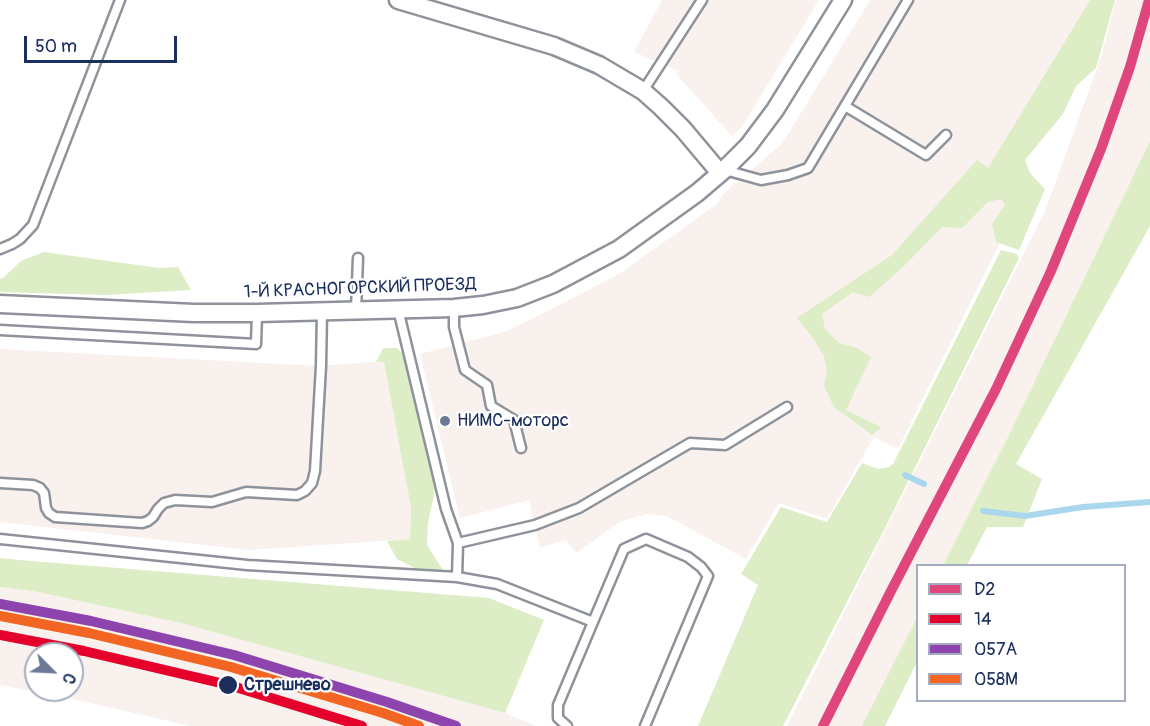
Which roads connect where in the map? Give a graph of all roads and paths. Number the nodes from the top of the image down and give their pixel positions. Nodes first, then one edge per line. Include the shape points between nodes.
1 (120, 0) edge
2 (398, 0) edge
3 (702, 0) edge
4 (843, 0) edge
5 (908, 0) edge
6 (434, 5) edge
7 (643, 92) junction
8 (845, 106) junction
9 (946, 135) dead end
10 (722, 171) junction
11 (0, 249) edge
12 (358, 258) dead end
13 (0, 304) edge
14 (398, 309) junction
15 (454, 309) junction
16 (356, 310) junction
17 (322, 311) junction
18 (257, 313) junction
19 (0, 330) edge
20 (787, 407) dead end
21 (521, 448) dead end
22 (0, 483) edge
23 (0, 539) edge
24 (458, 543) junction
25 (457, 577) junction
26 (593, 622) junction
27 (567, 726) edge
28 (645, 726) edge

1 - 11 lane via 33,225 20,239
2 - 6 street
3 - 7 lane
4 - 10 street, 1-Й КРАСНОГОРСКИЙ ПРОЕЗД via 775,110 748,146
5 - 8 lane
6 - 7 street via 554,46 599,65
7 - 10 street
8 - 9 lane via 926,155
8 - 10 lane via 808,168 760,180
10 - 15 street, 1-Й КРАСНОГОРСКИЙ ПРОЕЗД via 618,249 553,284 518,298
12 - 16 lane
13 - 18 street, 1-Й КРАСНОГОРСКИЙ ПРОЕЗД
14 - 15 street, 1-Й КРАСНОГОРСКИЙ ПРОЕЗД
14 - 16 street, 1-Й КРАСНОГОРСКИЙ ПРОЕЗД
14 - 24 lane via 446,509
15 - 21 lane via 454,327 465,370 487,385 491,406 514,420
16 - 17 street, 1-Й КРАСНОГОРСКИЙ ПРОЕЗД
17 - 18 street, 1-Й КРАСНОГОРСКИЙ ПРОЕЗД
17 - 22 lane via 315,471 312,483 297,495 246,492 212,502 175,500 164,503 142,523 55,517 46,508 40,488
18 - 19 lane via 255,344
20 - 24 lane via 725,445 690,443 579,508 534,525
23 - 25 lane via 247,565
24 - 25 lane
25 - 26 lane via 497,584
26 - 27 lane via 558,705 558,718
26 - 28 lane via 624,549 646,539 688,557 708,576

